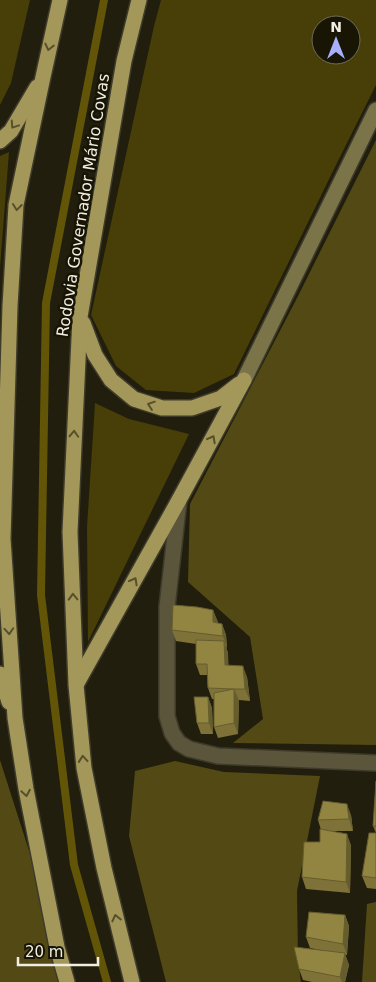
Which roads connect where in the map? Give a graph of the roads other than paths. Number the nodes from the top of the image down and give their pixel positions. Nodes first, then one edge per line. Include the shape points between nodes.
1 (60, 0) edge
2 (139, 0) edge
3 (43, 77) junction
4 (376, 110) edge
5 (0, 141) edge
6 (80, 317) junction
7 (244, 380) junction
8 (179, 500) junction
9 (0, 674) edge
10 (76, 685) junction
11 (2, 689) edge
12 (15, 718) junction
13 (376, 763) edge
14 (67, 982) edge
15 (132, 982) edge

1 -> 3 highway
2 - 6 highway, Rodovia Governador Mário Covas via 124,61
3 -> 5 highway via 10,131
3 -> 12 highway via 16,205 10,306 3,540
4 - 7 main road
7 -> 6 highway via 221,398 192,408 162,408 134,399 111,380 94,355
10 -> 6 highway, Rodovia Governador Mário Covas via 70,532
8 -> 7 highway
10 -> 8 highway
8 - 13 street via 168,606 167,681 168,716 172,733 179,743 218,756
9 - 11 highway
15 -> 10 highway, Rodovia Governador Mário Covas via 84,768
11 - 12 highway
12 -> 14 highway via 29,808

